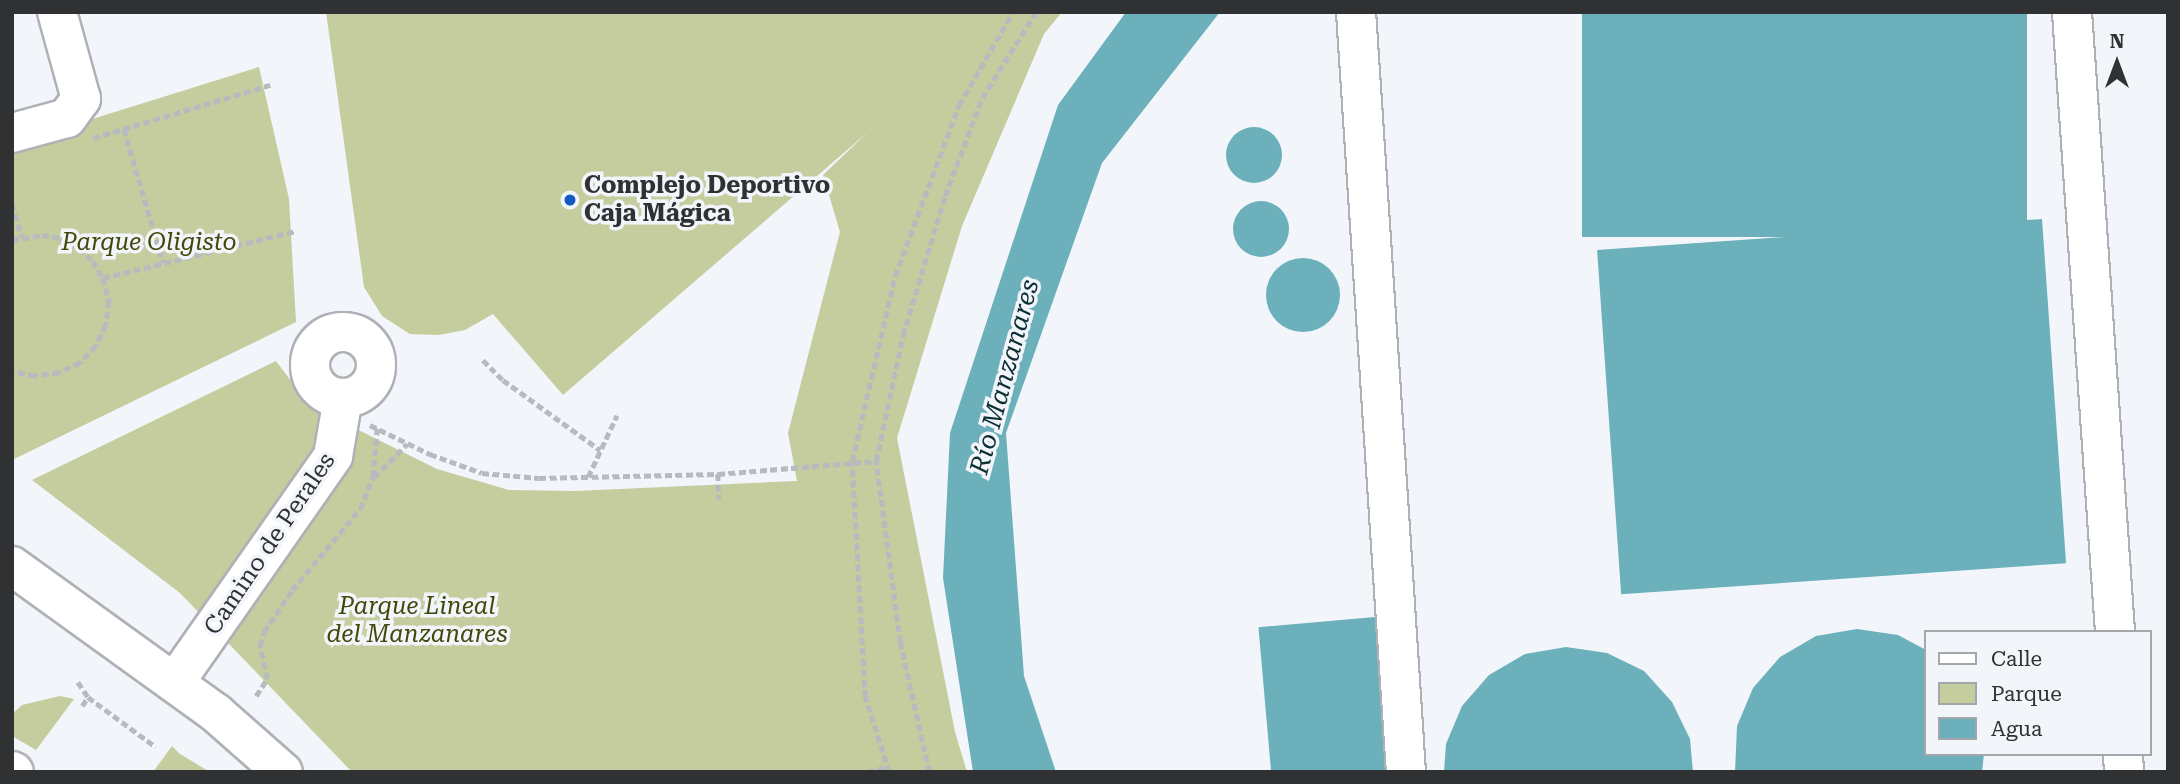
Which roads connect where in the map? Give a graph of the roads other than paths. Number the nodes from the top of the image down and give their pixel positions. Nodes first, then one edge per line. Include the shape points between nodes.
1 (57, 12) edge
2 (1356, 12) edge
3 (2072, 12) edge
4 (12, 133) edge
5 (355, 411) road end
6 (12, 566) edge
7 (2115, 630) edge
8 (175, 682) junction
9 (283, 772) edge
10 (1406, 772) edge

1 - 4 street via 81,99 67,118
2 - 10 street
3 - 7 street
5 - 8 street, Camino de Perales via 333,456
6 - 8 street
8 - 9 street

